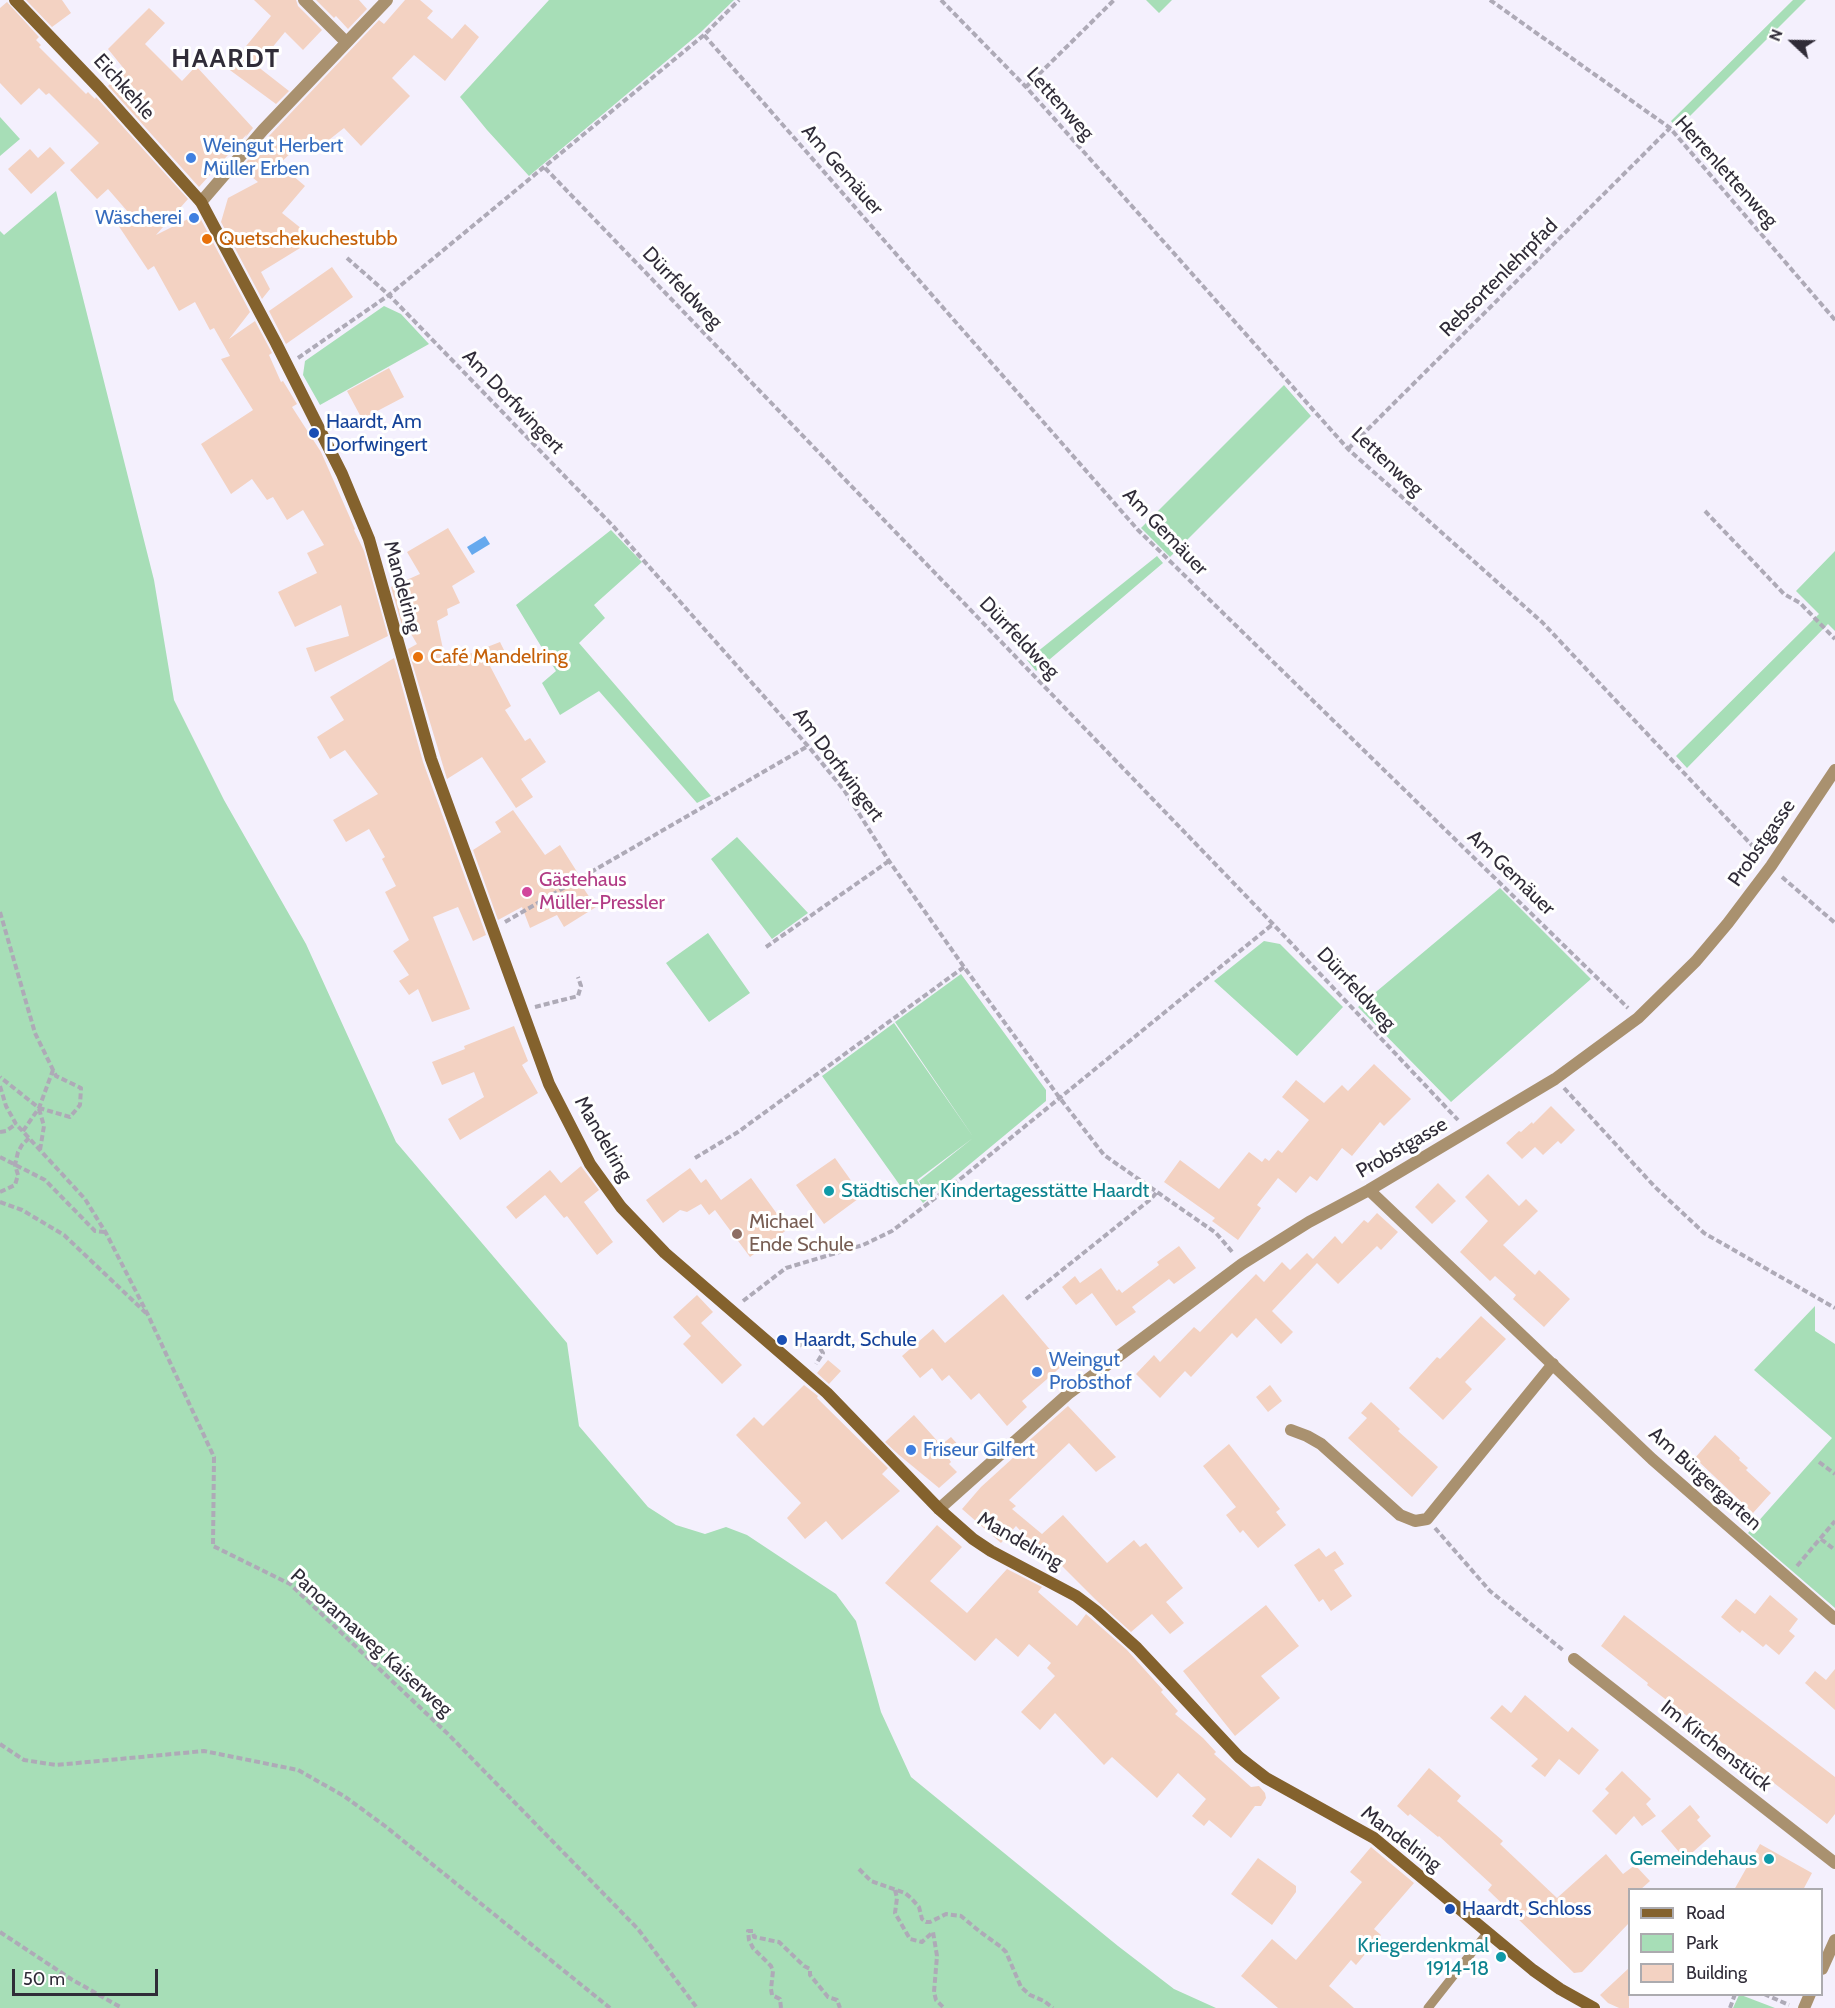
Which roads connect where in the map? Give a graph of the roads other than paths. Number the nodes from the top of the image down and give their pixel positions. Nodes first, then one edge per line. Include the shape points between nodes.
1 (15, 0) edge
2 (304, 0) edge
3 (387, 0) edge
4 (346, 42) junction
5 (201, 202) junction
6 (1835, 770) edge
7 (1369, 1190) junction
8 (1553, 1364) junction
9 (1291, 1430) dead end
10 (939, 1509) junction
11 (1835, 1619) edge
12 (1574, 1659) road end
13 (1835, 1863) edge
14 (1488, 1932) junction
15 (1835, 1940) edge
16 (1823, 1965) edge
17 (1428, 2008) edge
18 (1594, 2008) edge

1 - 5 street, Eichkehle
2 - 4 street
3 - 4 street
4 - 5 street
5 - 10 street, Mandelring via 342,474 369,539 431,759 549,1084 590,1164 621,1207 665,1252 827,1393
6 - 7 street, Probstgasse via 1772,866 1696,961 1638,1018 1555,1079
7 - 8 street, Am Bürgergarten
7 - 10 street, Probstgasse via 1242,1264 1068,1394
8 - 9 street via 1427,1519 1415,1521 1400,1515 1321,1444
8 - 11 street, Am Bürgergarten via 1652,1458
10 - 14 street, Mandelring via 991,1551 1054,1583 1096,1611 1137,1648 1239,1757 1266,1778 1374,1838
12 - 13 street, Im Kirchenstück
14 - 17 lane
14 - 18 street, Mandelring via 1533,1970
15 - 16 street

